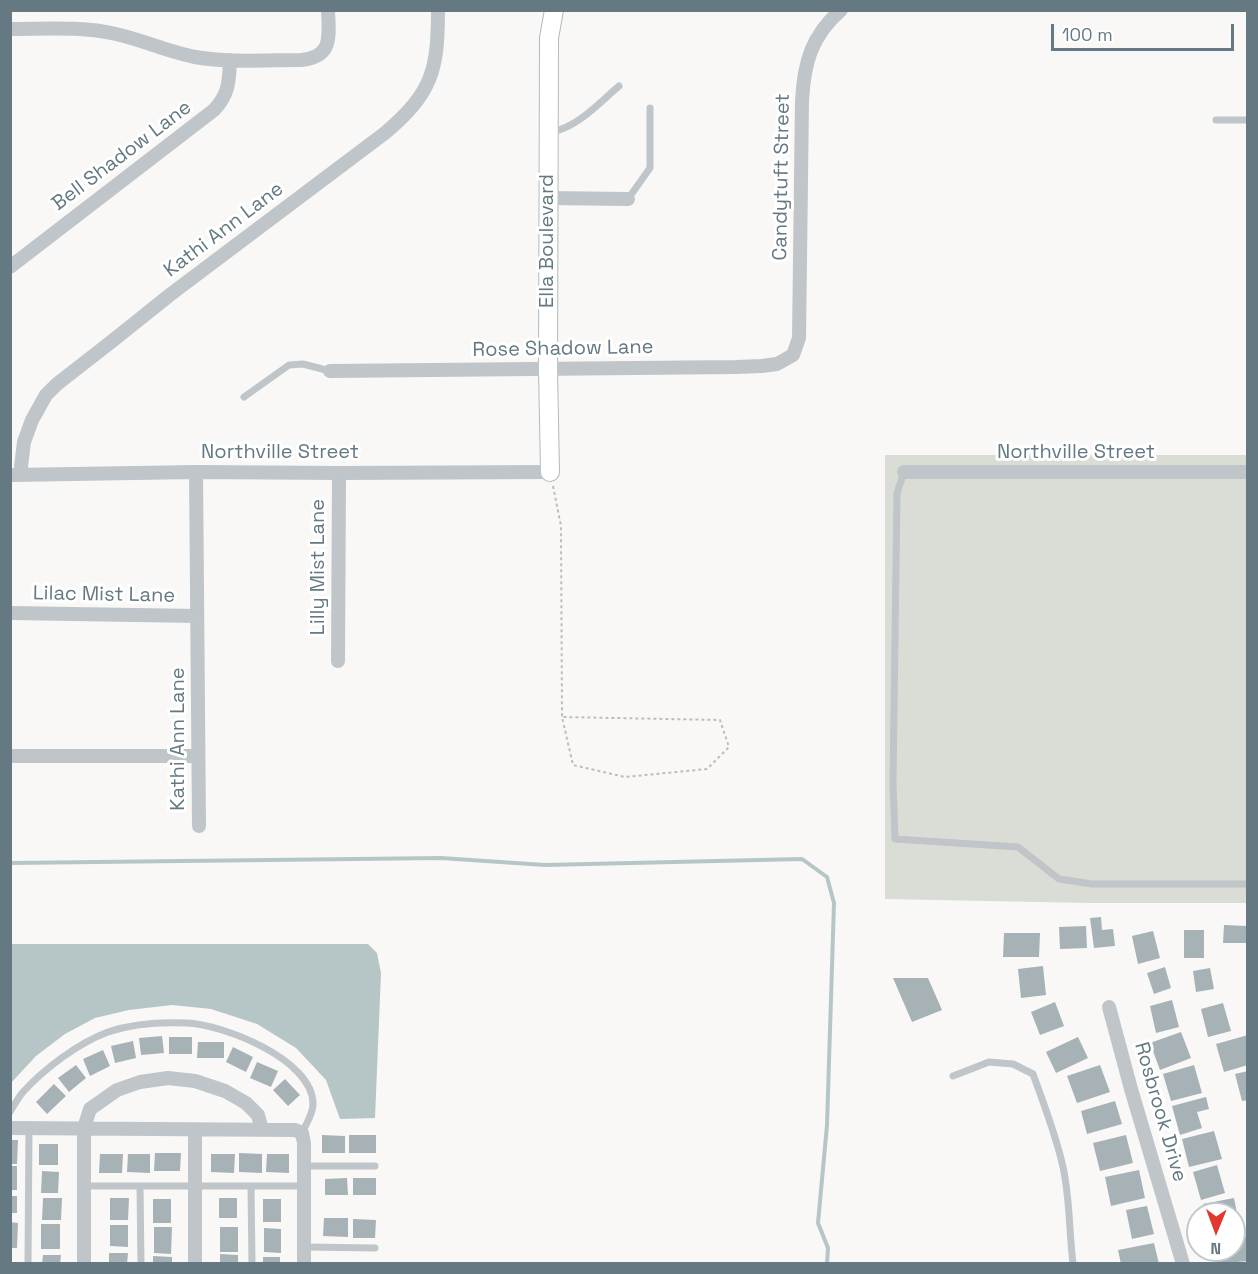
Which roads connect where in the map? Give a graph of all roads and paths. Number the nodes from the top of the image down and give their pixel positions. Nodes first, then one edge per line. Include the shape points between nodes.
1 (328, 10) edge
2 (438, 10) edge
3 (554, 10) edge
4 (841, 10) edge
5 (10, 29) edge
6 (230, 60) junction
7 (619, 86) dead end
8 (650, 108) dead end
9 (1216, 120) dead end
10 (1248, 120) edge
11 (548, 133) junction
12 (548, 198) junction
13 (628, 199) joint
14 (10, 267) edge
15 (793, 355) joint
16 (548, 369) junction
17 (330, 371) joint
18 (244, 397) dead end
19 (196, 472) junction
20 (550, 472) junction
21 (904, 472) joint
22 (1248, 472) edge
23 (339, 473) junction
24 (15, 475) edge
25 (10, 613) edge
26 (197, 616) junction
27 (338, 661) dead end
28 (562, 717) junction
29 (10, 756) edge
30 (198, 756) junction
31 (199, 826) dead end
32 (1248, 884) edge
33 (1109, 1007) dead end
34 (953, 1076) dead end
35 (10, 1112) edge
36 (10, 1128) edge
37 (84, 1128) junction
38 (28, 1129) junction
39 (195, 1130) junction
40 (262, 1130) junction
41 (302, 1134) junction
42 (304, 1166) junction
43 (375, 1166) dead end
44 (84, 1186) junction
45 (140, 1186) junction
46 (195, 1186) junction
47 (251, 1186) junction
48 (304, 1186) junction
49 (304, 1247) junction
50 (375, 1248) dead end
51 (28, 1263) edge
52 (84, 1263) edge
53 (141, 1263) edge
54 (195, 1263) edge
55 (252, 1263) edge
56 (304, 1263) edge
57 (1073, 1263) edge
58 (1183, 1263) edge

1 - 6 street via 327,46 320,55 301,60
2 - 24 street, Kathi Ann Lane via 434,68 410,110 57,384 32,420
3 - 11 street, Ella Boulevard via 549,38
4 - 15 street, Candytuft Street via 827,22 813,46 803,76 799,338
5 - 6 street via 93,30 195,57
6 - 14 street, Bell Shadow Lane via 228,87 214,111
7 - 11 lane via 573,125
8 - 13 lane via 650,168
9 - 10 lane
11 - 12 street, Ella Boulevard
12 - 13 street
12 - 16 street, Ella Boulevard
15 - 16 street, Rose Shadow Lane via 777,364 762,366
16 - 17 street, Rose Shadow Lane
16 - 20 street, Ella Boulevard
17 - 18 lane via 303,364 288,365
19 - 23 street, Northville Street
19 - 24 street, Northville Street
19 - 26 street, Kathi Ann Lane
20 - 23 street, Northville Street
20 - 28 path via 561,525
21 - 22 street, Northville Street
21 - 32 lane via 897,493 895,839 1018,848 1059,879 1081,882
23 - 27 street, Lilly Mist Lane
25 - 26 street, Lilac Mist Lane
26 - 30 street, Kathi Ann Lane
28 - 28 path via 573,765 625,777 707,769 729,747 720,720
29 - 30 street
30 - 31 street, Kathi Ann Lane
33 - 58 street, Rosbrook Drive
34 - 57 lane via 989,1062 1013,1064 1033,1074 1063,1168
35 - 41 lane via 21,1094 74,1049 108,1032 145,1024 187,1023 216,1028 259,1044 299,1073 313,1104
36 - 38 street
37 - 38 street
37 - 39 street
37 - 40 street via 90,1109 117,1090 168,1078 195,1081 225,1091 258,1115
37 - 44 street
38 - 51 lane
39 - 40 street
39 - 46 street
40 - 41 street via 295,1130
41 - 42 street
42 - 43 lane
42 - 48 street
44 - 45 lane
44 - 52 street
45 - 46 lane
45 - 53 lane
46 - 47 lane
46 - 54 street
47 - 48 lane
47 - 55 lane
48 - 49 street
49 - 50 lane
49 - 56 street

